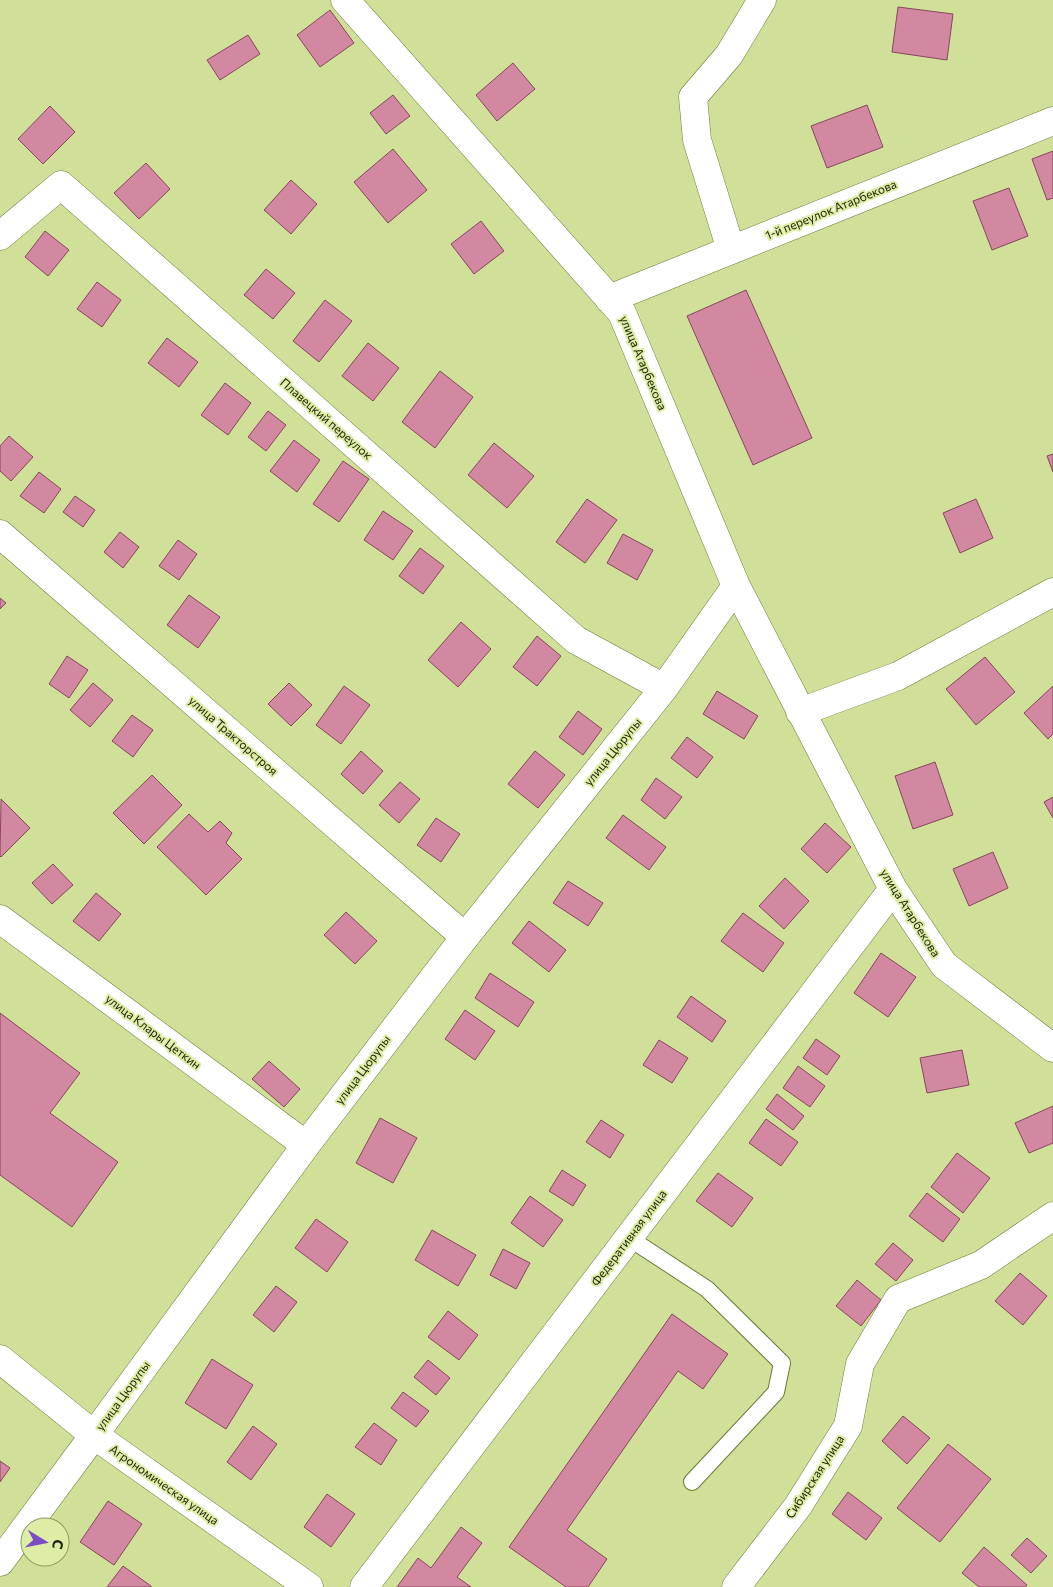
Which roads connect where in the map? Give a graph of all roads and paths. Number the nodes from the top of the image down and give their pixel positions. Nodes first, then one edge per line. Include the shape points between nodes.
1 (345, 0) edge
2 (762, 0) edge
3 (1053, 121) edge
4 (0, 236) edge
5 (731, 250) junction
6 (609, 298) junction
7 (0, 534) edge
8 (736, 586) junction
9 (1053, 592) edge
10 (664, 688) junction
11 (800, 712) junction
12 (893, 889) junction
13 (0, 919) edge
14 (465, 937) junction
15 (1053, 1048) edge
16 (306, 1145) junction
17 (1053, 1216) edge
18 (629, 1238) junction
19 (0, 1359) edge
20 (94, 1436) junction
21 (692, 1482) dead end
22 (0, 1562) edge
23 (309, 1587) edge
24 (364, 1587) edge
25 (736, 1587) edge

1 - 6 street, улица Атарбекова
2 - 5 street via 729,55 693,97 697,140
3 - 5 street, 1-й переулок Атарбекова
4 - 10 street, Плавецкий переулок via 61,185 576,640
5 - 6 street, 1-й переулок Атарбекова
6 - 8 street, улица Атарбекова via 622,313
7 - 14 street, улица Тракторстроя
8 - 10 street, улица Цюрупы
8 - 11 street, улица Атарбекова
9 - 11 street via 898,676
10 - 14 street, улица Цюрупы
11 - 12 street, улица Атарбекова
12 - 15 street, улица Атарбекова via 944,965
12 - 18 street, Федеративная улица
13 - 16 street, улица Клары Цеткин
14 - 16 street, улица Цюрупы
16 - 20 street, улица Цюрупы
17 - 25 street, Сибирская улица via 981,1266 898,1299 860,1364 848,1426 798,1506
18 - 21 lane via 707,1289 782,1363 776,1392
18 - 24 street, Федеративная улица
19 - 20 street, Агрономическая улица
20 - 22 street, улица Цюрупы
20 - 23 street, Агрономическая улица

